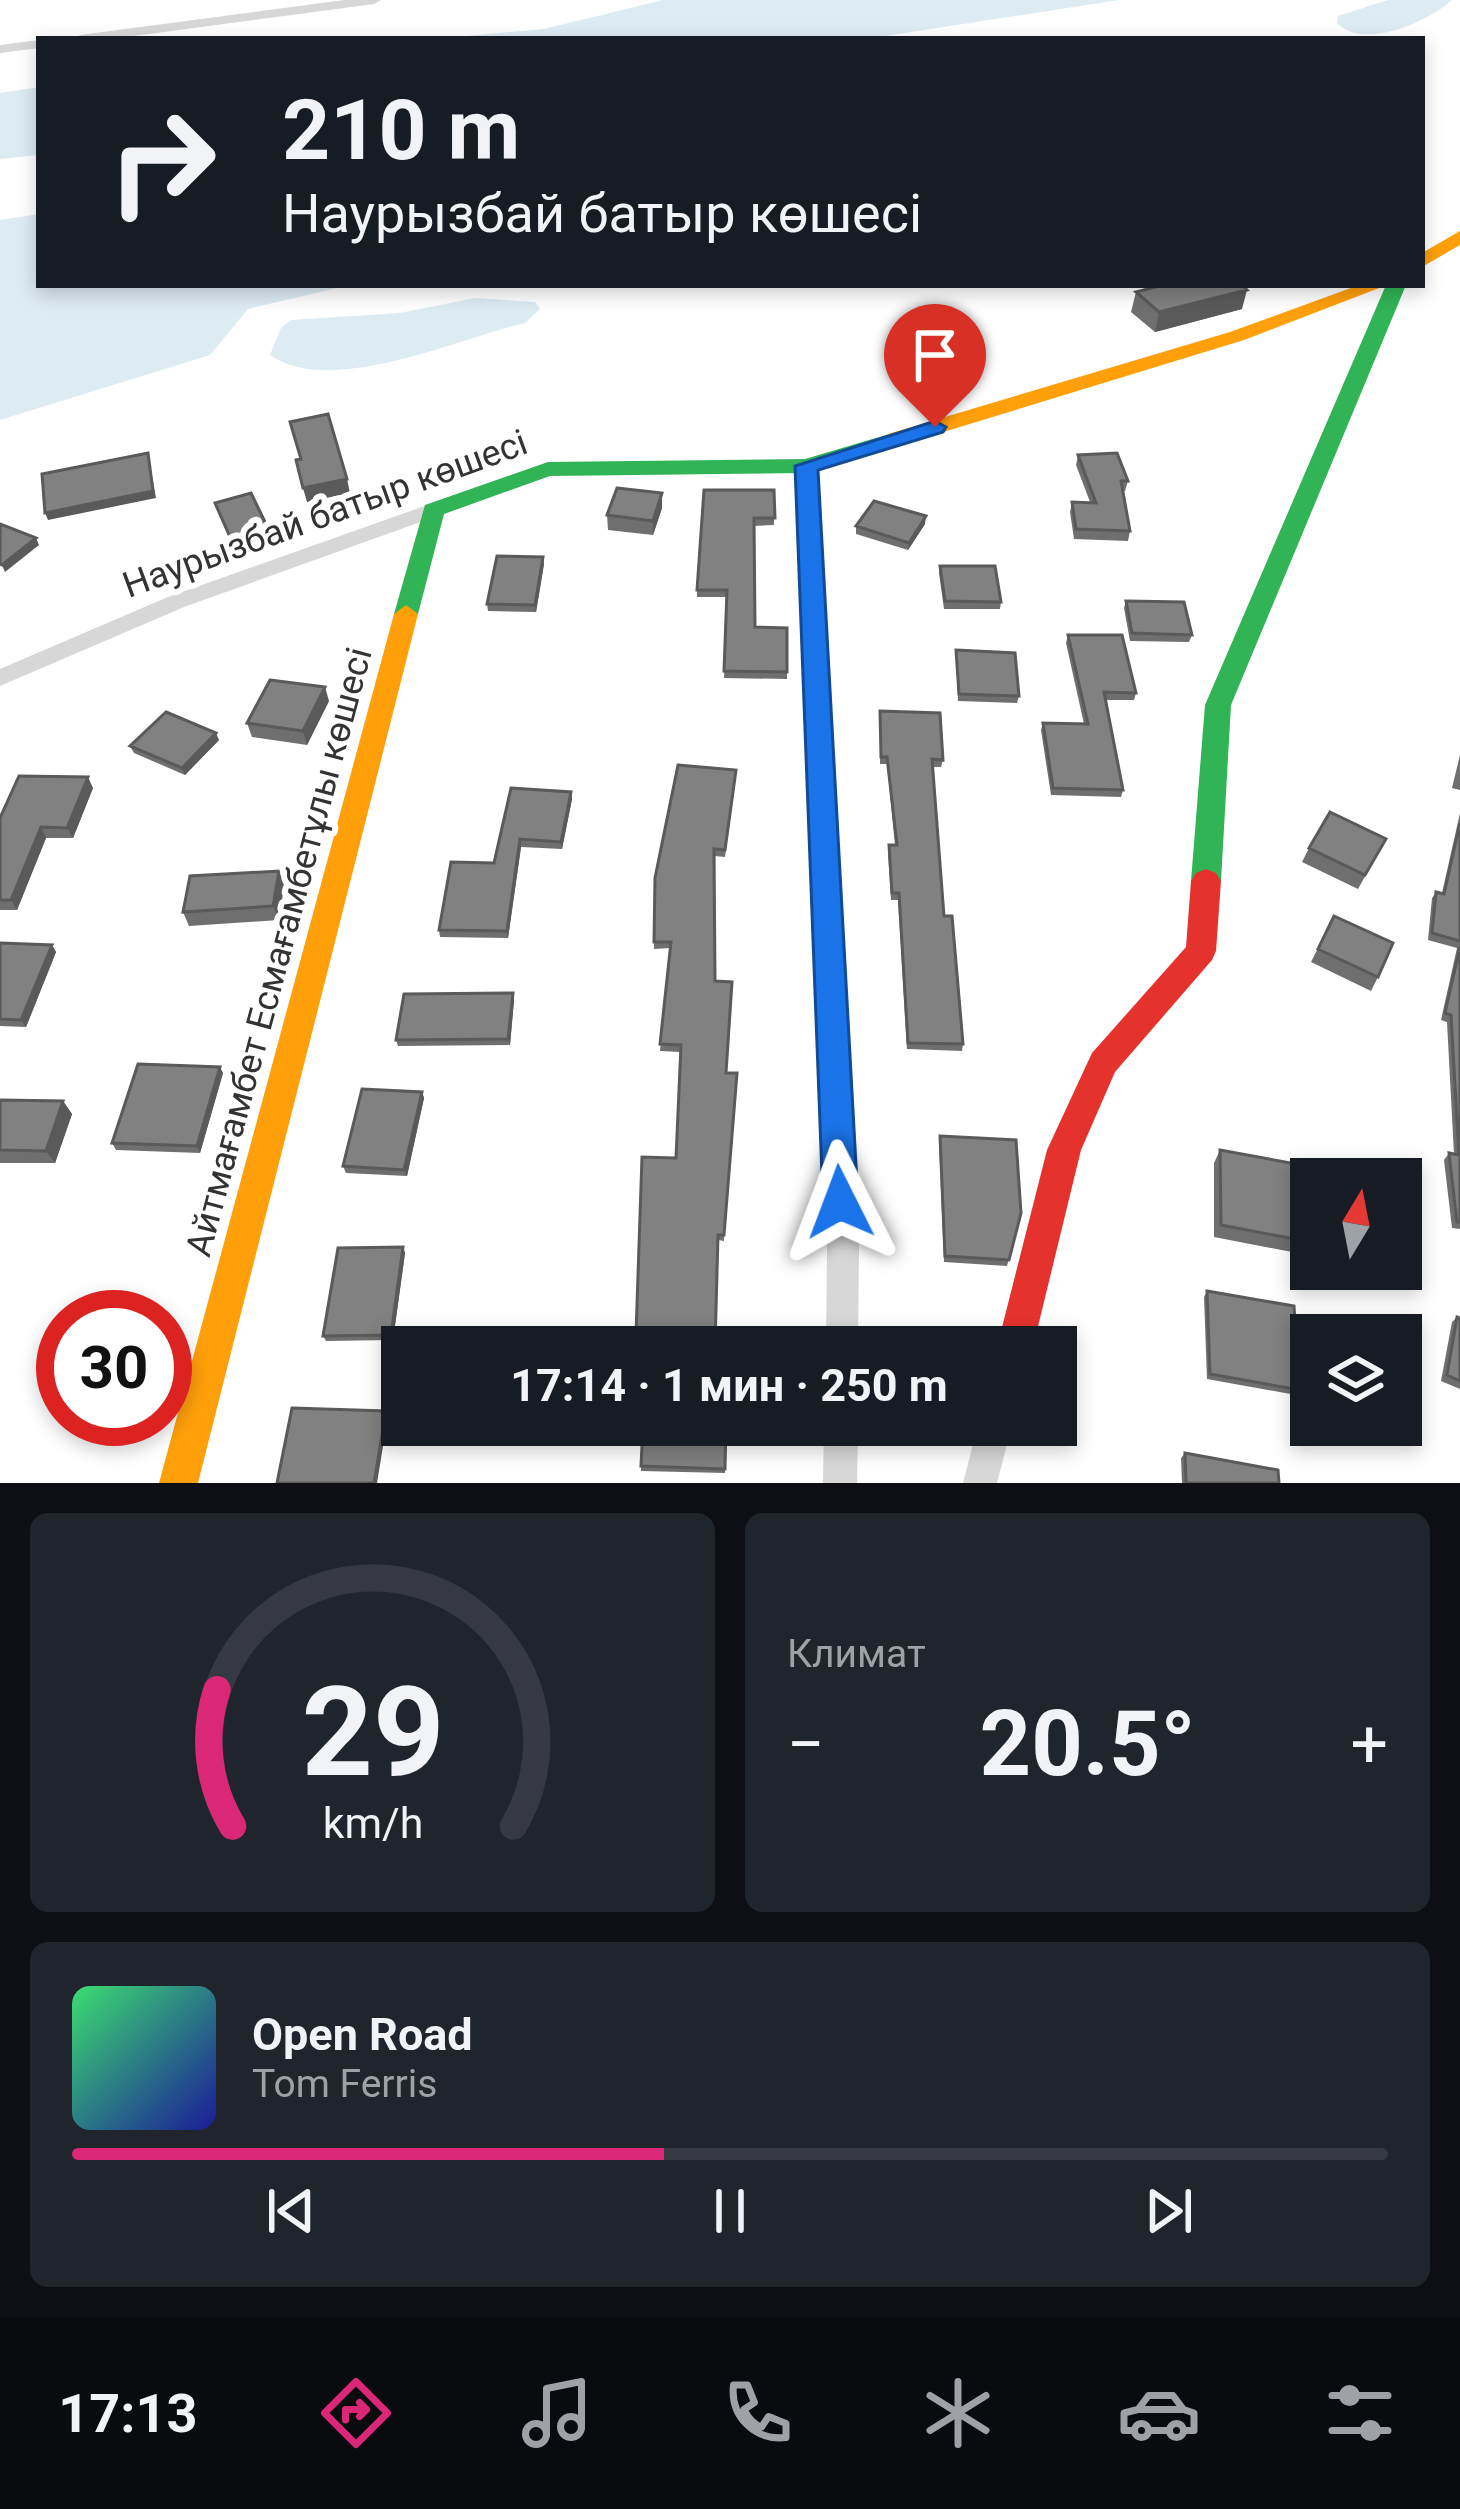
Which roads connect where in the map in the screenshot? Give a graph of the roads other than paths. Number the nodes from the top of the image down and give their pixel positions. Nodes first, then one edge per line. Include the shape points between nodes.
1 (374, 0) edge
2 (103, 36) edge
3 (36, 44) edge
4 (0, 49) edge
5 (1460, 237) edge
6 (1425, 259) edge
7 (1369, 288) edge
8 (1395, 288) edge
9 (806, 466) junction
10 (433, 510) junction
11 (0, 678) edge
12 (842, 1326) edge
13 (1020, 1326) edge
14 (841, 1446) edge
15 (990, 1446) edge
16 (178, 1483) edge
17 (840, 1483) edge
18 (980, 1483) edge

1 - 2 street
3 - 4 street
5 - 6 street
7 - 9 street, Наурызбай батыр көшесі via 1237,336
8 - 13 street via 1218,705 1202,951 1103,1064 1064,1150
9 - 10 street, Наурызбай батыр көшесі via 548,470
9 - 12 street
10 - 11 street, Наурызбай батыр көшесі via 176,602
10 - 16 street, Айтмағамбет Есмағамбетұлы көшесі
14 - 17 street
15 - 18 street

